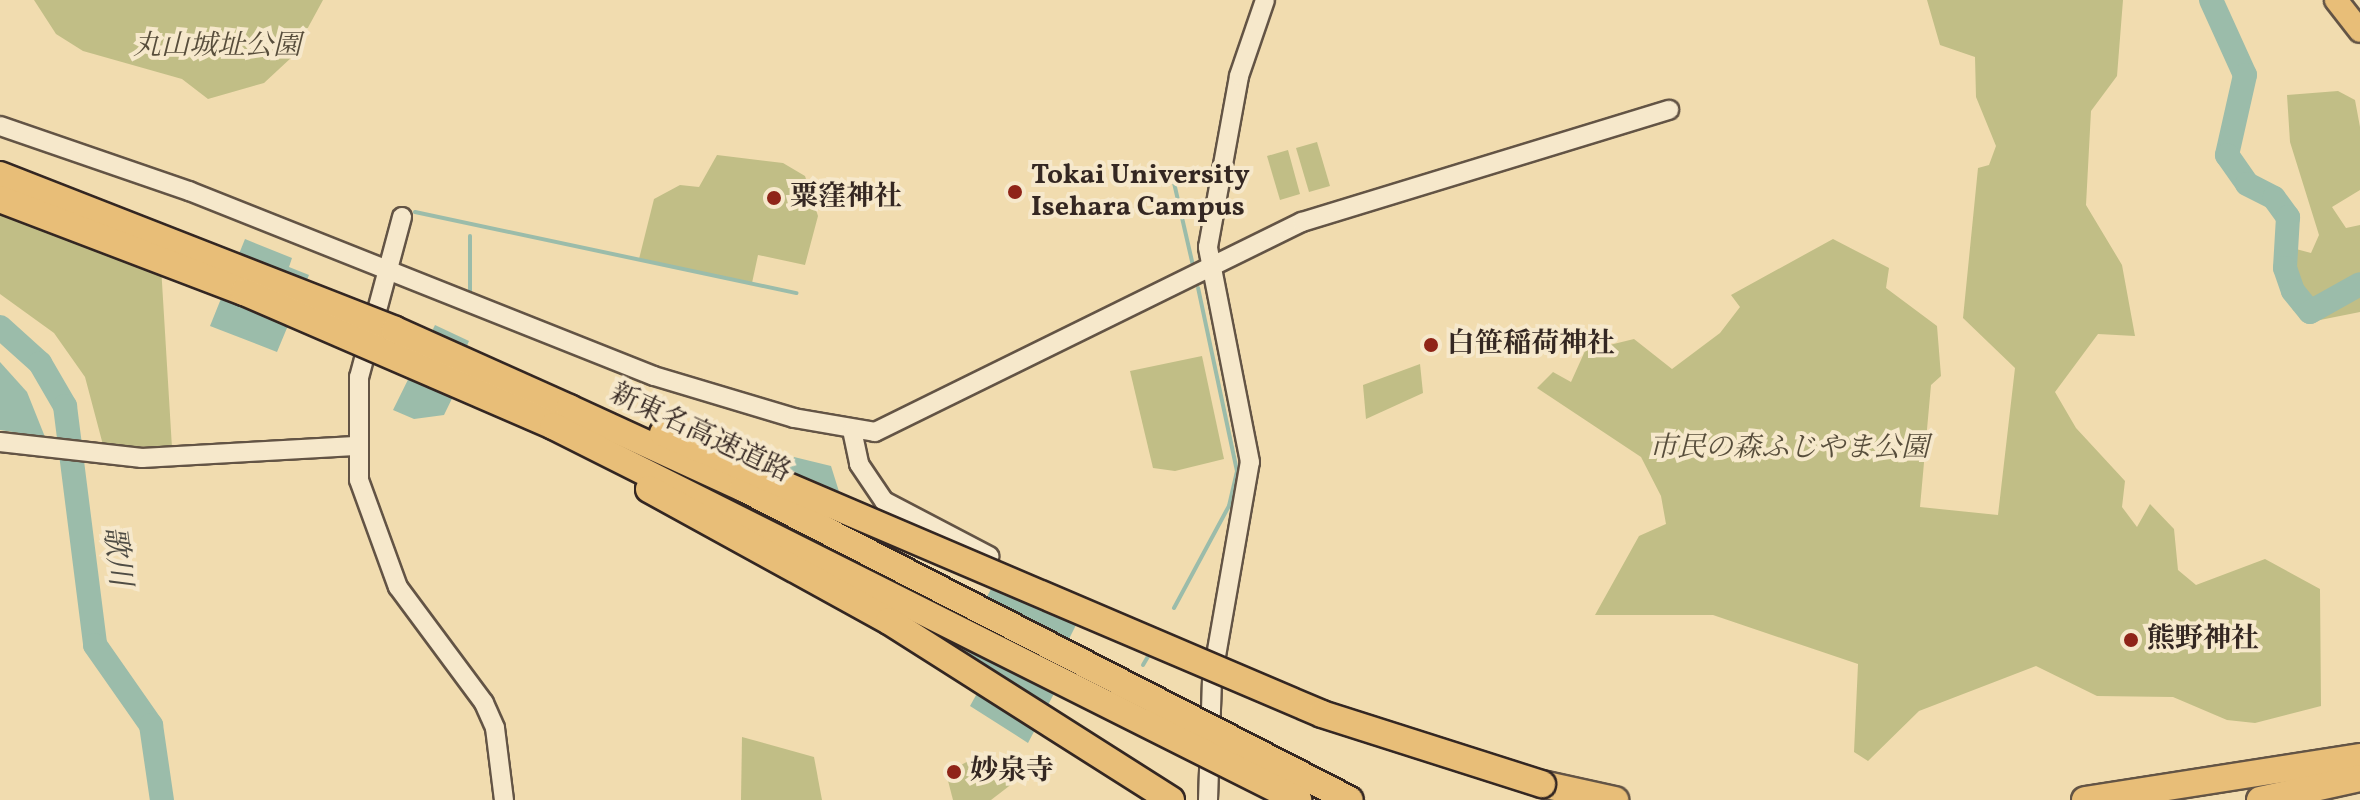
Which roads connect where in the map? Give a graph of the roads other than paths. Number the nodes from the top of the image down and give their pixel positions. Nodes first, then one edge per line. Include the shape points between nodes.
1 (1265, 0) edge
2 (2336, 0) edge
3 (2360, 31) edge
4 (1669, 110) dead end
5 (0, 126) edge
6 (0, 175) edge
7 (0, 199) edge
8 (402, 217) dead end
9 (1208, 268) junction
10 (387, 274) junction
11 (309, 320) junction
12 (395, 330) junction
13 (852, 430) junction
14 (0, 442) edge
15 (355, 446) junction
16 (989, 556) dead end
17 (2360, 757) edge
18 (2360, 778) edge
19 (504, 800) edge
20 (1171, 800) edge
21 (1208, 800) edge
22 (1298, 800) edge
23 (1350, 800) edge
24 (1615, 800) edge
25 (2085, 800) edge
26 (2260, 800) edge

1 - 9 street via 1239,76
2 - 3 main road
4 - 9 street via 1333,210
5 - 10 street via 116,163
6 - 12 highway, 新東名高速道路, bridge
7 - 11 highway, 新東名高速道路, bridge
8 - 10 street
9 - 13 street via 903,423
9 - 21 street via 1250,462 1212,679
10 - 13 street via 685,387
10 - 15 street via 359,377
11 - 20 highway, bridge via 732,533 889,621
11 - 22 highway, 新東名高速道路, bridge via 717,503
12 - 23 highway, 新東名高速道路, bridge via 743,488
12 - 24 highway, bridge via 753,470 1322,714 1542,784
13 - 16 street via 859,464 884,501
14 - 15 street via 167,458
15 - 19 street via 365,507 385,563 495,728
17 - 25 highway
18 - 26 highway

